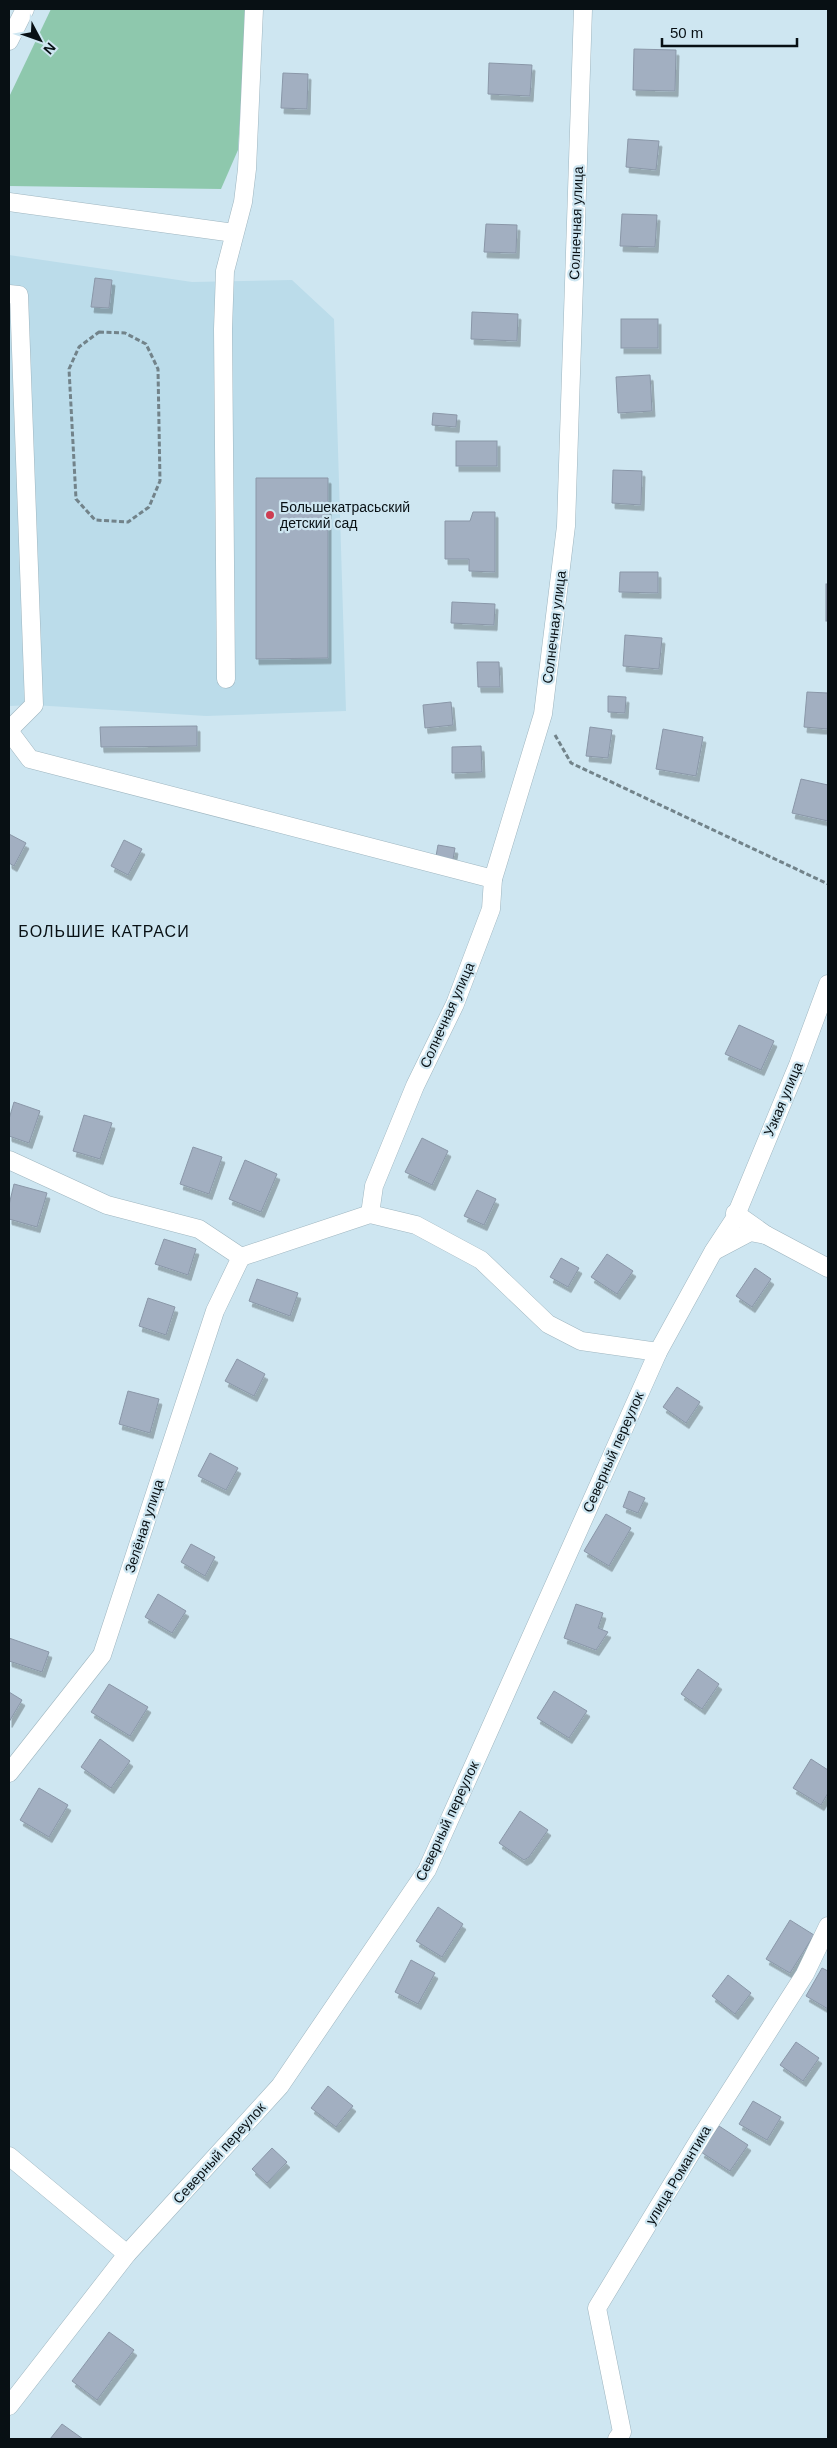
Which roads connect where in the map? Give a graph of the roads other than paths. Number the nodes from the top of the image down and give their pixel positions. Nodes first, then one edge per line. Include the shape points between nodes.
1 (26, 9) edge
2 (254, 9) edge
3 (582, 9) edge
4 (9, 41) edge
5 (9, 202) edge
6 (234, 233) junction
7 (9, 294) edge
8 (226, 680) dead end
9 (9, 731) edge
10 (493, 879) junction
11 (828, 984) edge
12 (9, 1160) edge
13 (735, 1213) junction
14 (370, 1214) junction
15 (766, 1235) junction
16 (713, 1252) junction
17 (241, 1257) junction
18 (828, 1268) edge
19 (658, 1352) junction
20 (9, 1773) edge
21 (828, 1926) edge
22 (9, 2156) edge
23 (127, 2254) junction
24 (9, 2406) edge
25 (617, 2439) edge

1 - 4 street
2 - 6 street via 247,170 243,202
3 - 10 street, Солнечная улица via 566,526 543,714
5 - 6 street
6 - 8 street via 225,270 223,329
7 - 9 street via 19,295 34,705
9 - 10 street via 30,759
10 - 14 street, Солнечная улица via 491,910 455,1004 414,1086 374,1186
11 - 13 street, Узкая улица via 798,1065
12 - 17 street via 107,1205 198,1229
13 - 15 street
13 - 16 street, Северный переулок via 734,1220
14 - 17 street
14 - 19 street via 416,1225 481,1260 548,1324 581,1341
15 - 16 street via 750,1232
15 - 18 street
16 - 19 street, Северный переулок
17 - 20 street, Зелёная улица via 216,1311 102,1655
19 - 23 street, Северный переулок via 427,1870 280,2086
21 - 25 street, улица Романтика via 805,1974 597,2308 622,2432
22 - 23 street
23 - 24 street, Северный переулок

